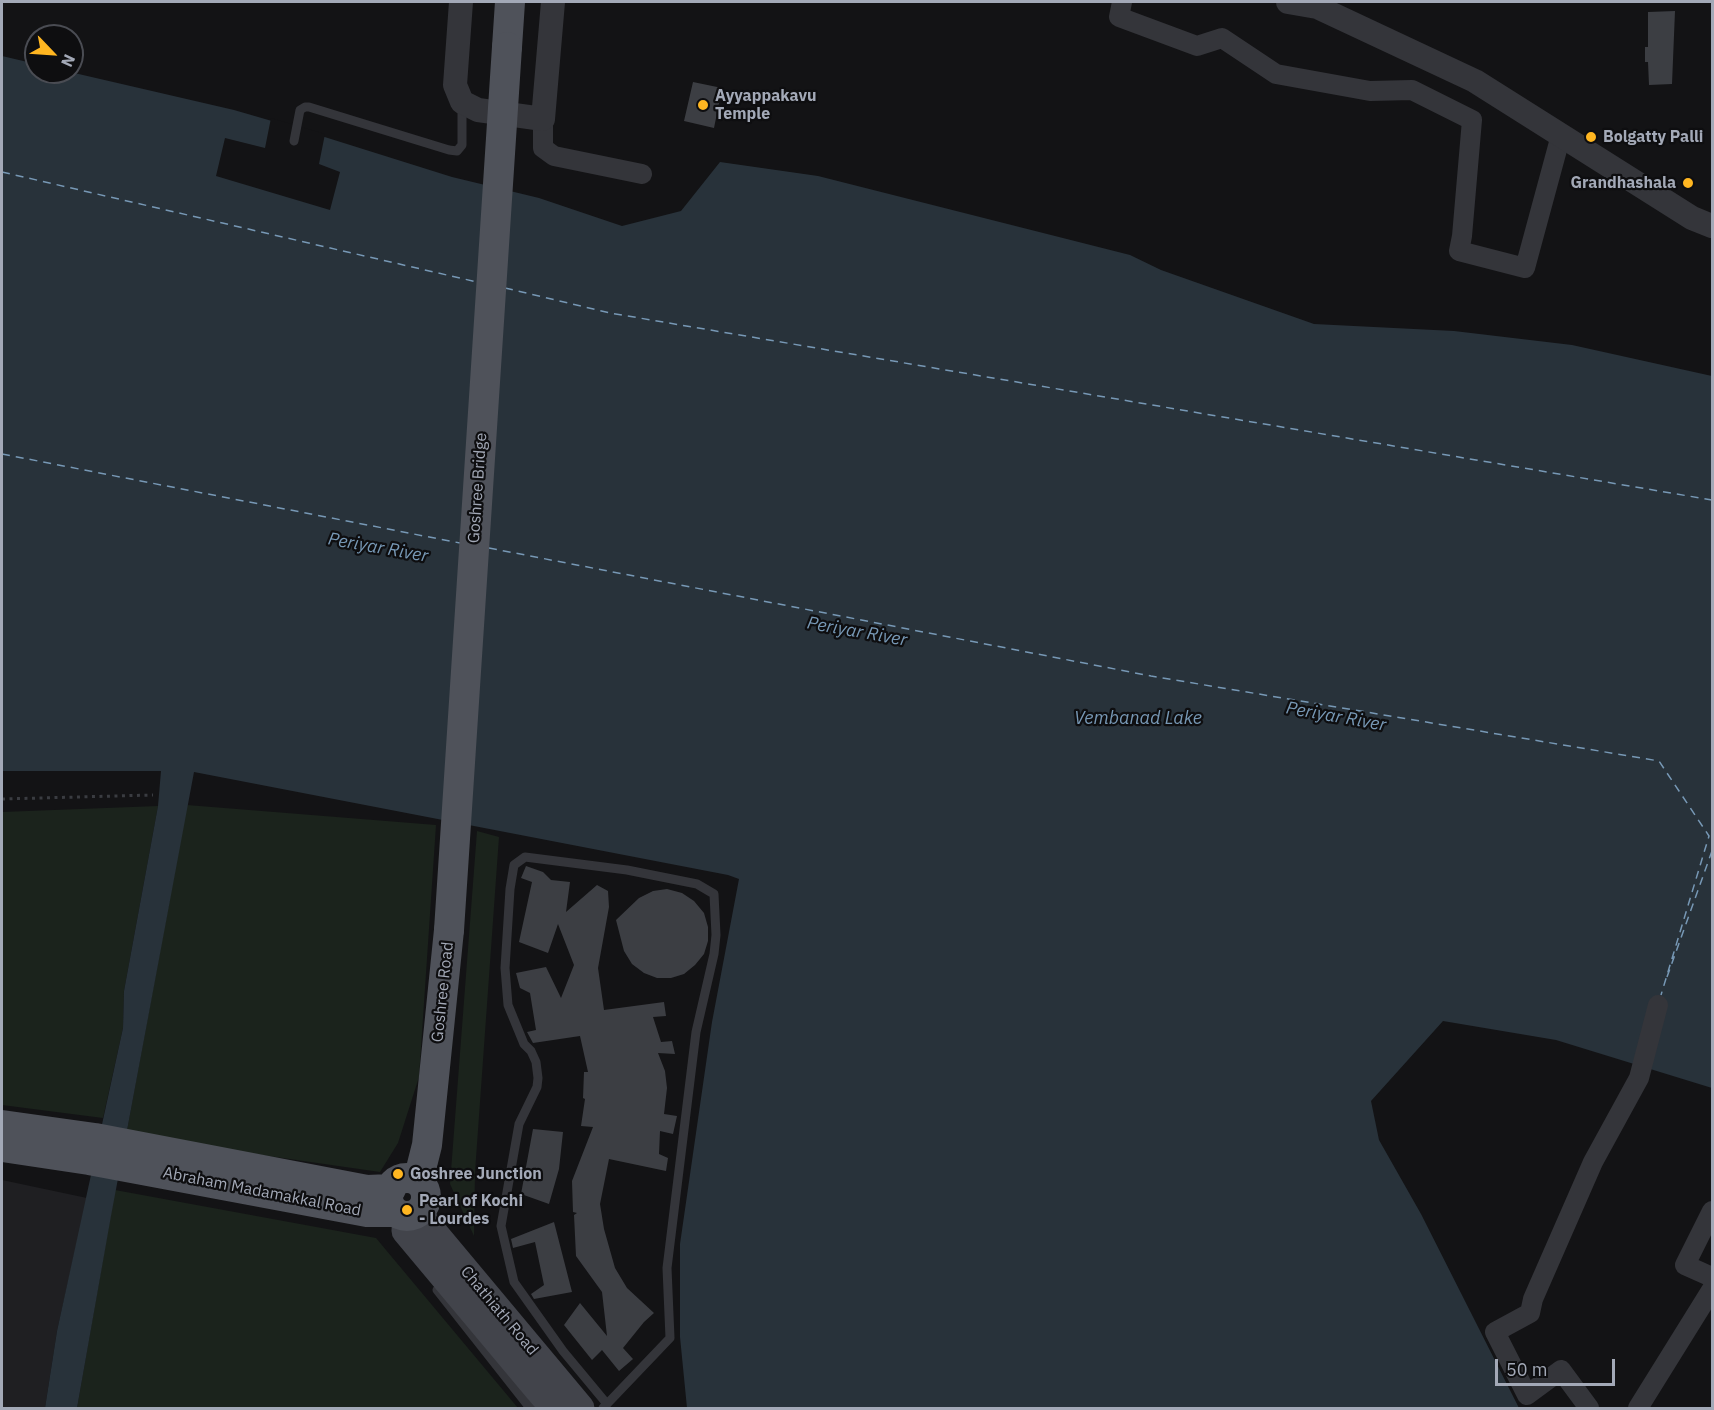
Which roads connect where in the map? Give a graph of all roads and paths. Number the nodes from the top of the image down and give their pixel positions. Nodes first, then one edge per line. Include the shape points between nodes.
1 (461, 2) edge
2 (510, 2) edge
3 (553, 2) edge
4 (1122, 2) edge
5 (1288, 2) edge
6 (462, 102) junction
7 (543, 119) junction
8 (1561, 135) junction
9 (294, 141) dead end
10 (642, 174) dead end
11 (1713, 226) edge
12 (153, 795) dead end
13 (2, 799) edge
14 (449, 930) joint
15 (1658, 1005) dead end
16 (2, 1125) edge
17 (2, 1147) edge
18 (92, 1149) junction
19 (1713, 1211) edge
20 (400, 1213) junction
21 (1713, 1277) edge
22 (431, 1282) dead end
23 (1713, 1289) edge
24 (605, 1406) edge
25 (530, 1408) edge
26 (553, 1408) edge
27 (581, 1408) edge
28 (1589, 1408) edge
29 (1638, 1408) edge

1 - 6 street via 455,85
2 - 14 main road, Goshree Bridge, bridge
3 - 7 street
4 - 8 street via 1119,18 1197,46 1222,38 1276,74 1370,91 1412,90 1472,120 1459,251 1526,268
5 - 8 street via 1317,8 1475,81
6 - 7 street via 478,110
6 - 9 lane via 462,146 457,151 309,107 300,110
7 - 10 street via 543,148 554,156
8 - 11 street via 1692,218
12 - 13 path
14 - 20 main road, Goshree Road via 428,1145
15 - 28 street via 1639,1077 1593,1162 1530,1313 1495,1332 1527,1395 1561,1370
16 - 18 main road
17 - 18 main road
18 - 20 main road, Abraham Madamakkal Road via 367,1212
19 - 21 street via 1685,1265
20 - 26 main road, Chathiath Road
20 - 27 main road, Chathiath Road
22 - 25 lane
23 - 29 street
24 - 24 lane via 514,1282 501,1226 519,1124 538,1078 536,1062 508,1005 510,889 513,865 525,856 697,884 714,894 714,954 696,1032 667,1268 670,1338

